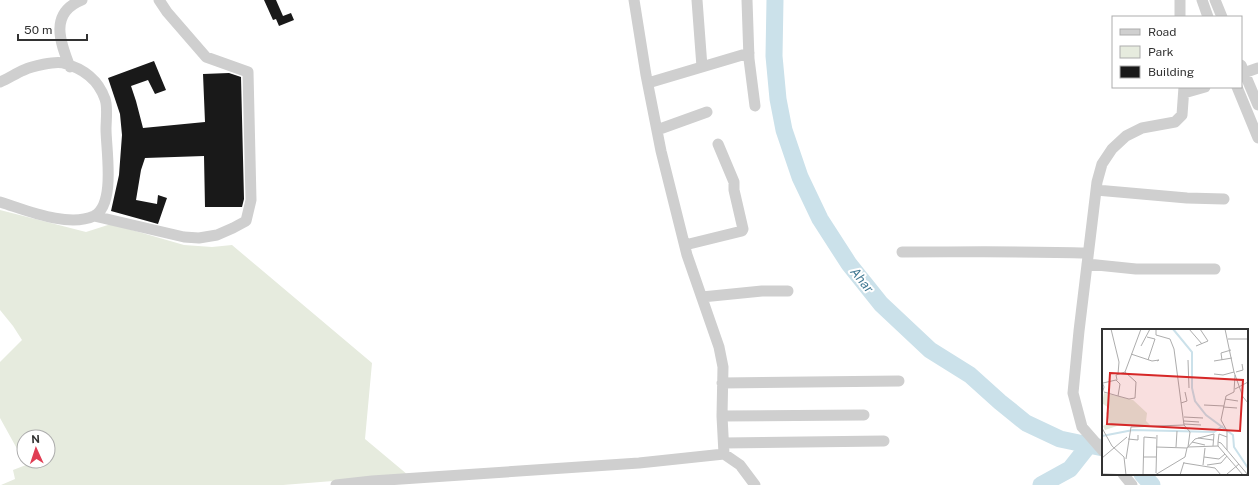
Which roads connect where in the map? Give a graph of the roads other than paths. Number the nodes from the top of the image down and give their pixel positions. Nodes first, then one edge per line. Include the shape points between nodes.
1 (159, 0) edge
2 (634, 0) edge
3 (697, 0) edge
4 (747, 0) edge
5 (1180, 0) edge
6 (1202, 0) edge
7 (1216, 0) edge
8 (77, 1) edge
9 (1180, 16) edge
10 (1208, 16) edge
11 (1222, 16) edge
12 (63, 50) junction
13 (749, 54) junction
14 (49, 64) junction
15 (70, 67) junction
16 (702, 67) junction
17 (1258, 68) edge
18 (1242, 71) edge
19 (0, 82) edge
20 (648, 83) junction
21 (1198, 88) edge
22 (1237, 88) edge
23 (1184, 90) edge
24 (1258, 105) edge
25 (755, 106) dead end
26 (707, 112) dead end
27 (657, 130) junction
28 (1258, 138) edge
29 (718, 144) dead end
30 (1096, 190) junction
31 (1224, 199) dead end
32 (0, 202) edge
33 (94, 216) junction
34 (685, 245) junction
35 (902, 252) dead end
36 (1088, 252) junction
37 (1087, 264) junction
38 (1215, 269) dead end
39 (788, 291) dead end
40 (702, 297) junction
41 (899, 381) dead end
42 (722, 383) junction
43 (864, 415) dead end
44 (722, 416) junction
45 (884, 442) dead end
46 (724, 448) junction
47 (1102, 450) edge
48 (1124, 475) edge
49 (336, 485) edge
50 (756, 485) edge
51 (1132, 485) edge

1 - 33 street via 206,57 248,72 250,200 246,221 217,235 199,238 184,237
2 - 20 street
3 - 16 street
4 - 13 street
5 - 9 street
6 - 10 street
7 - 11 street
8 - 12 street via 64,13 60,23 59,34
12 - 14 street
12 - 15 street
13 - 16 street
13 - 25 street
14 - 15 street via 62,63
14 - 19 street via 24,70
15 - 33 street via 92,77 106,100 109,171 107,196 101,210
16 - 20 street
17 - 18 street
18 - 24 street
20 - 27 street
21 - 23 street
22 - 28 street
23 - 30 street via 1182,115 1175,122 1142,128 1126,136 1112,149 1102,164
26 - 27 street
27 - 34 street
29 - 34 street via 734,182 743,229
30 - 31 street
30 - 36 street
32 - 33 street via 57,219
34 - 40 street
35 - 36 street
36 - 37 street
37 - 38 street via 1136,269
37 - 47 street via 1073,393 1082,426
39 - 40 street
40 - 42 street via 719,347 723,367
41 - 42 street
42 - 44 street
43 - 44 street
44 - 46 street
45 - 46 street
46 - 49 street via 639,463
46 - 50 street
48 - 51 street

